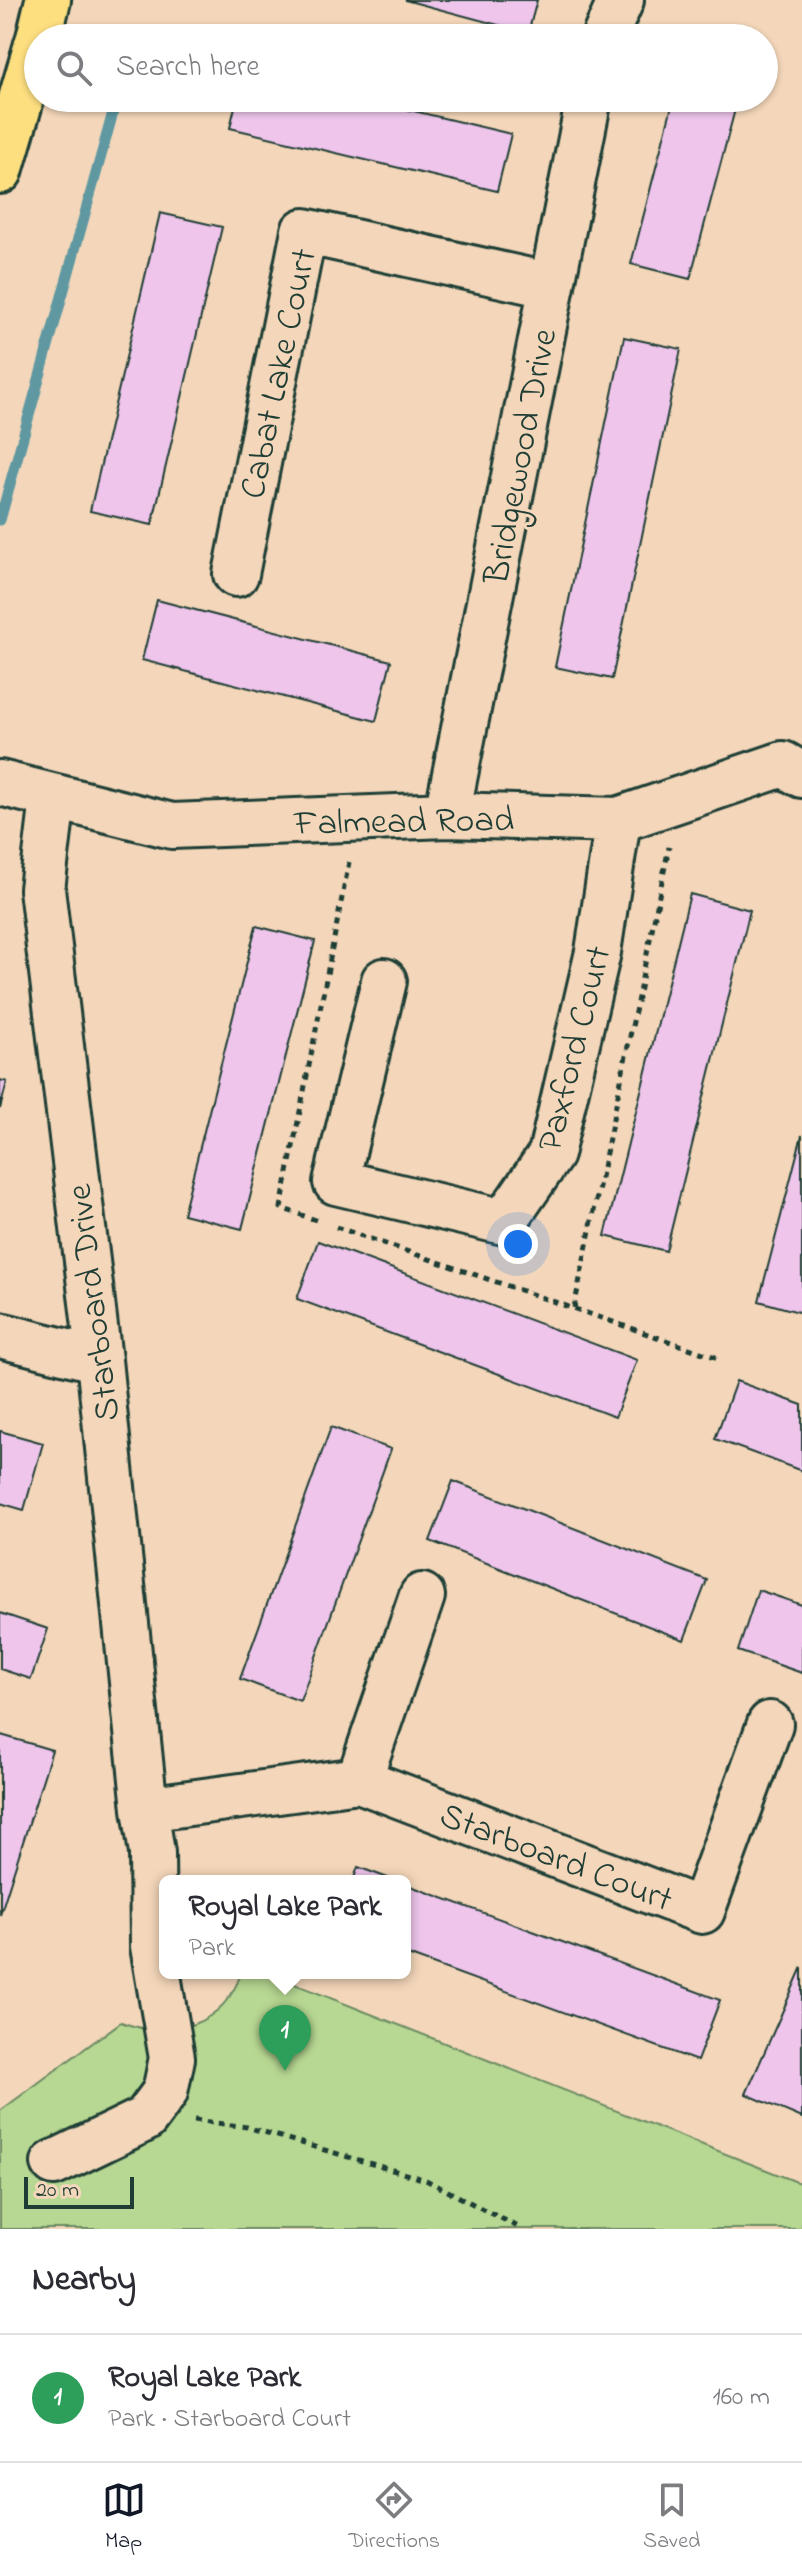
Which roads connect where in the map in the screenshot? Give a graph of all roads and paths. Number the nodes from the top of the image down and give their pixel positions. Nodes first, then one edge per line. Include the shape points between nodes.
1 (48, 0) edge
2 (621, 0) edge
3 (42, 24) edge
4 (610, 24) edge
5 (24, 88) edge
6 (586, 112) edge
7 (0, 171) edge
8 (552, 286) junction
9 (236, 574) dead end
10 (792, 770) edge
11 (0, 783) edge
12 (53, 799) junction
13 (447, 815) junction
14 (618, 820) junction
15 (669, 847) dead end
16 (349, 862) dead end
17 (384, 981) dead end
18 (574, 1308) junction
19 (0, 1335) edge
20 (718, 1358) dead end
21 (99, 1360) junction
22 (422, 1596) dead end
23 (770, 1724) dead end
24 (359, 1780) junction
25 (145, 1809) junction
26 (145, 2119) junction
27 (54, 2163) dead end
28 (522, 2229) edge

1 - 3 main road
2 - 4 street
5 - 7 main road
6 - 8 street, Bridgewood Drive
8 - 9 street, Cabat Lake Court via 304,231
8 - 13 street, Bridgewood Drive
10 - 14 street, Falmead Road
11 - 12 street, Falmead Road
12 - 13 street, Falmead Road via 172,826
12 - 21 street, Starboard Drive via 42,889
13 - 14 street, Falmead Road
14 - 17 street, Paxford Court via 598,952 551,1154 504,1222 336,1182
15 - 18 path
16 - 18 path via 281,1208
18 - 20 path
19 - 21 street
21 - 25 street, Starboard Drive
22 - 24 street
23 - 24 street, Starboard Court via 702,1911
24 - 25 street, Starboard Court
25 - 26 street, Starboard Drive via 152,1853 153,1946 172,2058 165,2092
26 - 27 street
26 - 28 path via 203,2121 276,2135 426,2180

